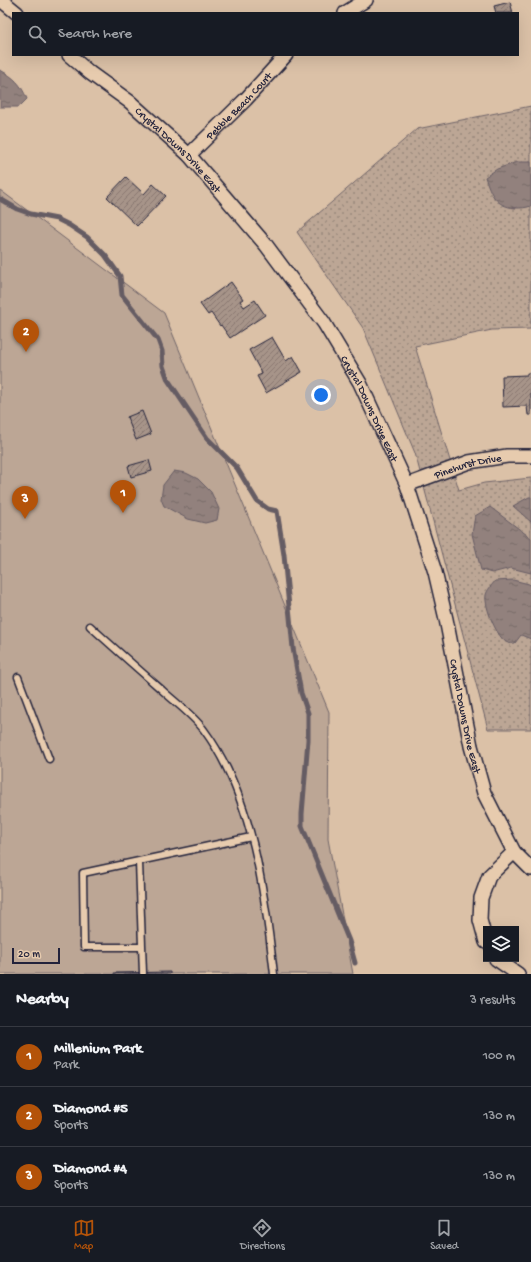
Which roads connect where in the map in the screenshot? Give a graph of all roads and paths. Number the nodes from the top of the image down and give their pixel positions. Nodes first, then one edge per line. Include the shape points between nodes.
1 (1, 0) edge
2 (366, 0) edge
3 (16, 12) edge
4 (347, 12) edge
5 (69, 56) edge
6 (285, 56) edge
7 (189, 154) junction
8 (531, 456) edge
9 (407, 484) junction
10 (90, 626) dead end
11 (18, 677) dead end
12 (49, 759) dead end
13 (251, 837) junction
14 (514, 852) junction
15 (138, 862) junction
16 (531, 869) edge
17 (483, 931) edge
18 (142, 947) junction
19 (500, 962) edge
20 (143, 973) dead end
21 (274, 974) edge
22 (518, 974) edge

1 - 3 street
2 - 4 street
5 - 7 street, Crystal Downs Drive East via 130,102
6 - 7 street, Pebble Beach Court via 246,99
7 - 9 street, Crystal Downs Drive East via 266,245 324,323 360,383
8 - 9 street, Pinehurst Drive via 507,456 469,462
9 - 14 street, Crystal Downs Drive East via 436,572 471,746 484,793
10 - 13 lane via 204,729 226,764 242,803
11 - 12 lane
13 - 15 lane
13 - 21 lane via 262,887
14 - 16 street, Crystal Downs Drive East
14 - 17 street via 489,876 481,898 480,920
15 - 18 lane
15 - 18 lane via 83,874 84,947
18 - 20 lane
19 - 22 street

